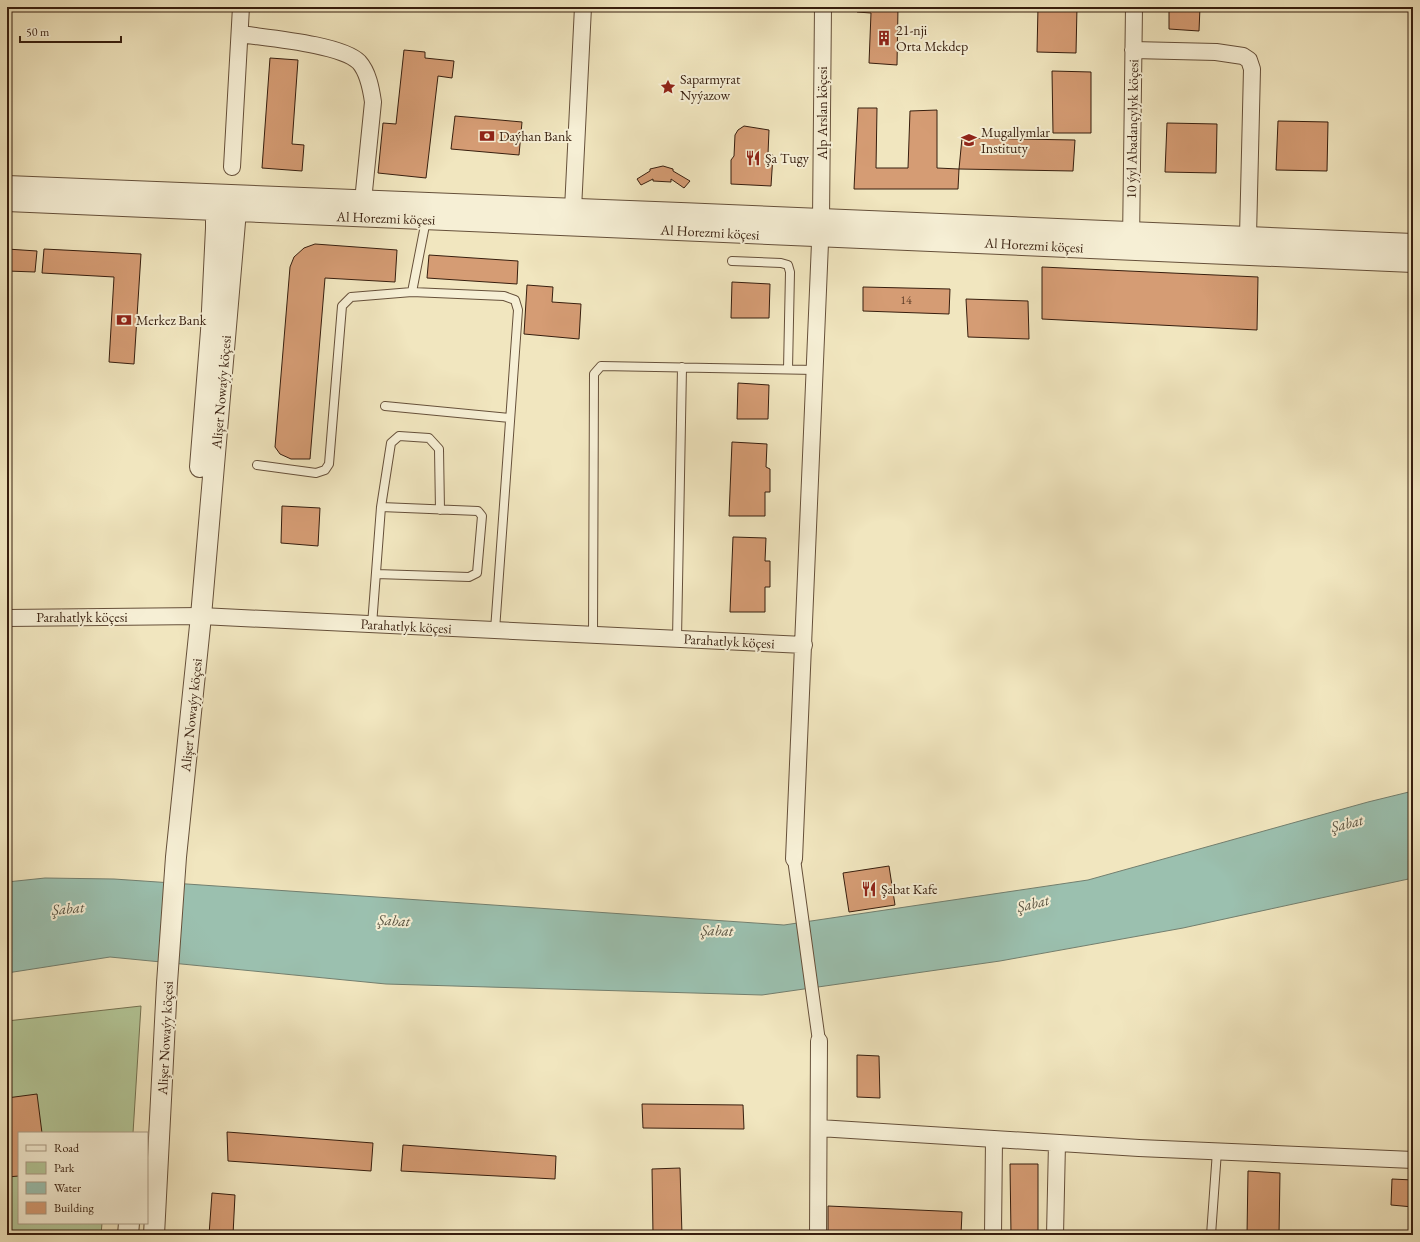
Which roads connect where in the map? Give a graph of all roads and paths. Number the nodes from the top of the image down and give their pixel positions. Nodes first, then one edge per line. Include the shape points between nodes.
1 (241, 7) edge
2 (583, 7) edge
3 (823, 7) edge
4 (1134, 7) edge
5 (240, 34) junction
6 (1133, 50) junction
7 (232, 166) dead end
8 (7, 186) edge
9 (363, 200) junction
10 (7, 201) edge
11 (216, 202) junction
12 (237, 203) junction
13 (573, 209) junction
14 (426, 220) junction
15 (821, 228) junction
16 (1131, 231) junction
17 (1248, 236) junction
18 (1413, 244) edge
19 (1130, 250) junction
20 (732, 261) dead end
21 (1413, 262) edge
22 (412, 292) junction
23 (682, 367) junction
24 (788, 369) junction
25 (815, 370) junction
26 (385, 406) dead end
27 (510, 418) junction
28 (257, 465) dead end
29 (381, 507) junction
30 (440, 510) junction
31 (376, 574) junction
32 (195, 616) junction
33 (7, 618) edge
34 (372, 624) junction
35 (495, 630) junction
36 (593, 635) junction
37 (677, 639) junction
38 (804, 645) junction
39 (794, 859) joint
40 (163, 983) junction
41 (819, 1041) joint
42 (819, 1128) junction
43 (994, 1139) junction
44 (1057, 1143) junction
45 (1217, 1151) junction
46 (148, 1153) edge
47 (1413, 1160) edge
48 (129, 1224) edge
49 (128, 1235) edge
50 (154, 1235) edge
51 (818, 1235) edge
52 (993, 1235) edge
53 (1055, 1235) edge
54 (1211, 1235) edge

1 - 5 street
2 - 13 street
3 - 15 street, Alp Arslan köçesi
4 - 6 street, 10 ýyl Abadançylyk köçesi
5 - 7 street
5 - 9 street via 324,47 348,54 365,70 373,102
6 - 16 street, 10 ýyl Abadançylyk köçesi
6 - 17 street via 1216,52 1243,56 1249,60 1252,69
8 - 11 street, Al Horezmi köçesi
9 - 12 street, Al Horezmi köçesi
9 - 13 street, Al Horezmi köçesi
10 - 11 street, Al Horezmi köçesi
11 - 12 street, Al Horezmi köçesi
11 - 32 street, Alişer Nowaýy köçesi
12 - 14 street, Al Horezmi köçesi
12 - 32 street, Alişer Nowaýy köçesi
13 - 15 street, Al Horezmi köçesi via 669,212
14 - 15 street, Al Horezmi köçesi
14 - 22 lane
15 - 16 street, Al Horezmi köçesi
15 - 19 street, Al Horezmi köçesi
15 - 25 street, Alp Arslan köçesi
16 - 17 street, Al Horezmi köçesi
16 - 19 street, 10 ýyl Abadançylyk köçesi
17 - 18 street, Al Horezmi köçesi
19 - 21 street, Al Horezmi köçesi
20 - 24 lane via 788,265
22 - 27 lane via 504,296 515,300 518,310
22 - 28 lane via 351,297 342,306 329,464 325,470 316,473
23 - 24 lane
23 - 36 lane via 601,366 594,374
23 - 37 lane
24 - 25 lane
25 - 38 street, Alp Arslan köçesi
26 - 27 lane
27 - 35 lane
29 - 30 lane
29 - 30 lane via 391,443 399,436 429,438 439,449
29 - 31 lane
30 - 31 lane via 478,511 482,516 476,573 469,577
31 - 34 lane
32 - 33 street, Parahatlyk köçesi
32 - 34 street, Parahatlyk köçesi
32 - 40 street, Alişer Nowaýy köçesi via 171,857
34 - 35 street, Parahatlyk köçesi
35 - 36 street, Parahatlyk köçesi
36 - 37 street, Parahatlyk köçesi
37 - 38 street, Parahatlyk köçesi
38 - 39 street, Alp Arslan köçesi
39 - 41 street
40 - 46 street, Alişer Nowaýy köçesi
40 - 50 street, Alişer Nowaýy köçesi
41 - 42 street
42 - 43 street
42 - 51 street
43 - 44 street
43 - 52 street
44 - 45 street
44 - 53 street
45 - 47 street
45 - 54 lane
48 - 49 street

